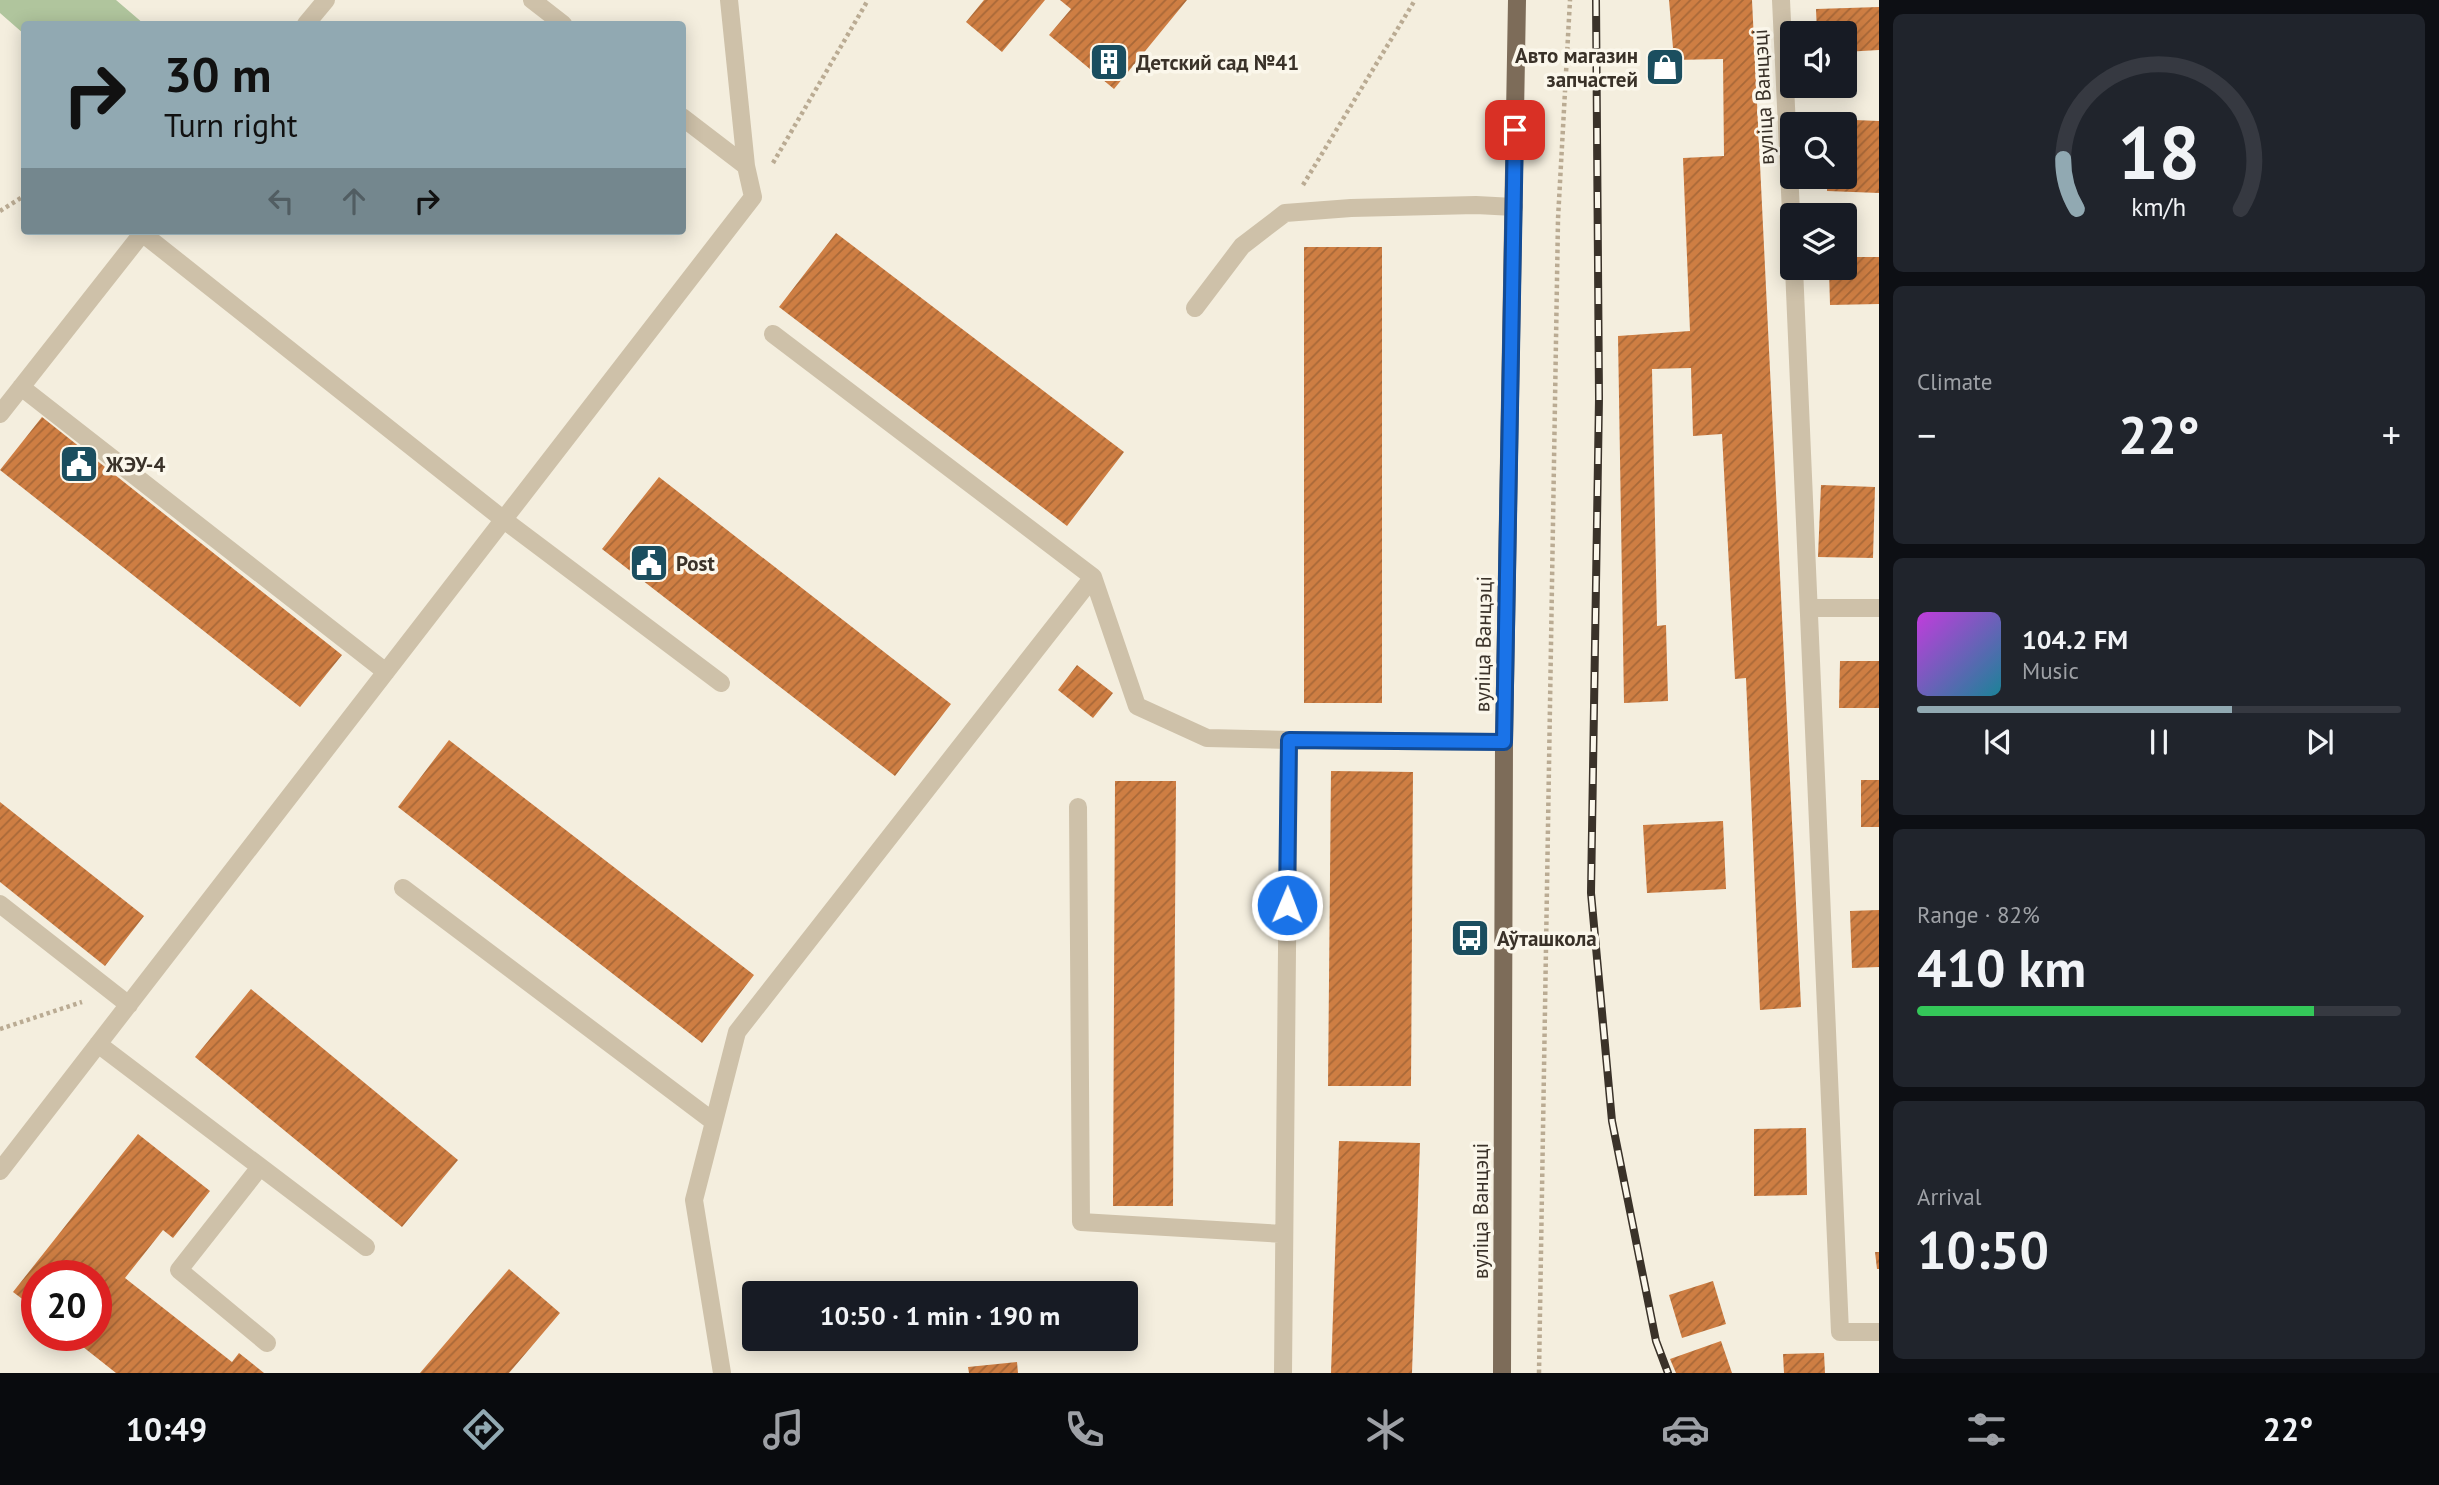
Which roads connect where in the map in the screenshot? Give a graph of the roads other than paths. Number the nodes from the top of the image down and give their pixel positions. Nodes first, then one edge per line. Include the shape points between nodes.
1 (326, 0) edge
2 (531, 0) edge
3 (729, 0) edge
4 (1517, 0) edge
5 (1781, 0) edge
6 (308, 21) edge
7 (559, 21) edge
8 (686, 120) edge
9 (746, 166) junction
10 (1791, 203) edge
11 (1514, 207) junction
12 (141, 235) edge
13 (147, 235) edge
14 (1795, 280) edge
15 (1195, 308) dead end
16 (773, 334) dead end
17 (21, 387) junction
18 (0, 414) edge
19 (504, 520) junction
20 (1093, 577) junction
21 (1810, 608) junction
22 (1879, 608) edge
23 (386, 672) junction
24 (721, 683) dead end
25 (1289, 740) junction
26 (1504, 742) junction
27 (1078, 807) dead end
28 (403, 887) dead end
29 (0, 904) edge
30 (129, 1005) junction
31 (98, 1044) junction
32 (714, 1122) junction
33 (260, 1167) junction
34 (0, 1171) edge
35 (1284, 1234) junction
36 (366, 1247) dead end
37 (1879, 1332) edge
38 (267, 1343) dead end
39 (722, 1373) edge
40 (1283, 1373) edge
41 (1503, 1373) edge

1 - 6 street
2 - 7 street
3 - 9 street
4 - 11 main road, вуліца Ванцэці
5 - 10 street, вуліца Ванцэці
8 - 9 street
9 - 19 street via 753,197
11 - 15 street via 1286,213 1242,246
11 - 26 main road, вуліца Ванцэці
12 - 17 street
13 - 19 street
14 - 21 street
16 - 20 street
17 - 18 street
17 - 23 street
19 - 23 street
19 - 24 street
20 - 25 street via 1137,706 1207,738
20 - 32 street via 737,1032
21 - 22 street
21 - 37 street via 1840,1332
23 - 30 street
25 - 26 street
25 - 35 street
26 - 41 main road, вуліца Ванцэці
27 - 35 street via 1081,1222
28 - 32 street
29 - 30 street
30 - 31 street
31 - 33 street
31 - 34 street
32 - 39 street via 694,1200
33 - 36 street
33 - 38 street via 178,1270
35 - 40 street

